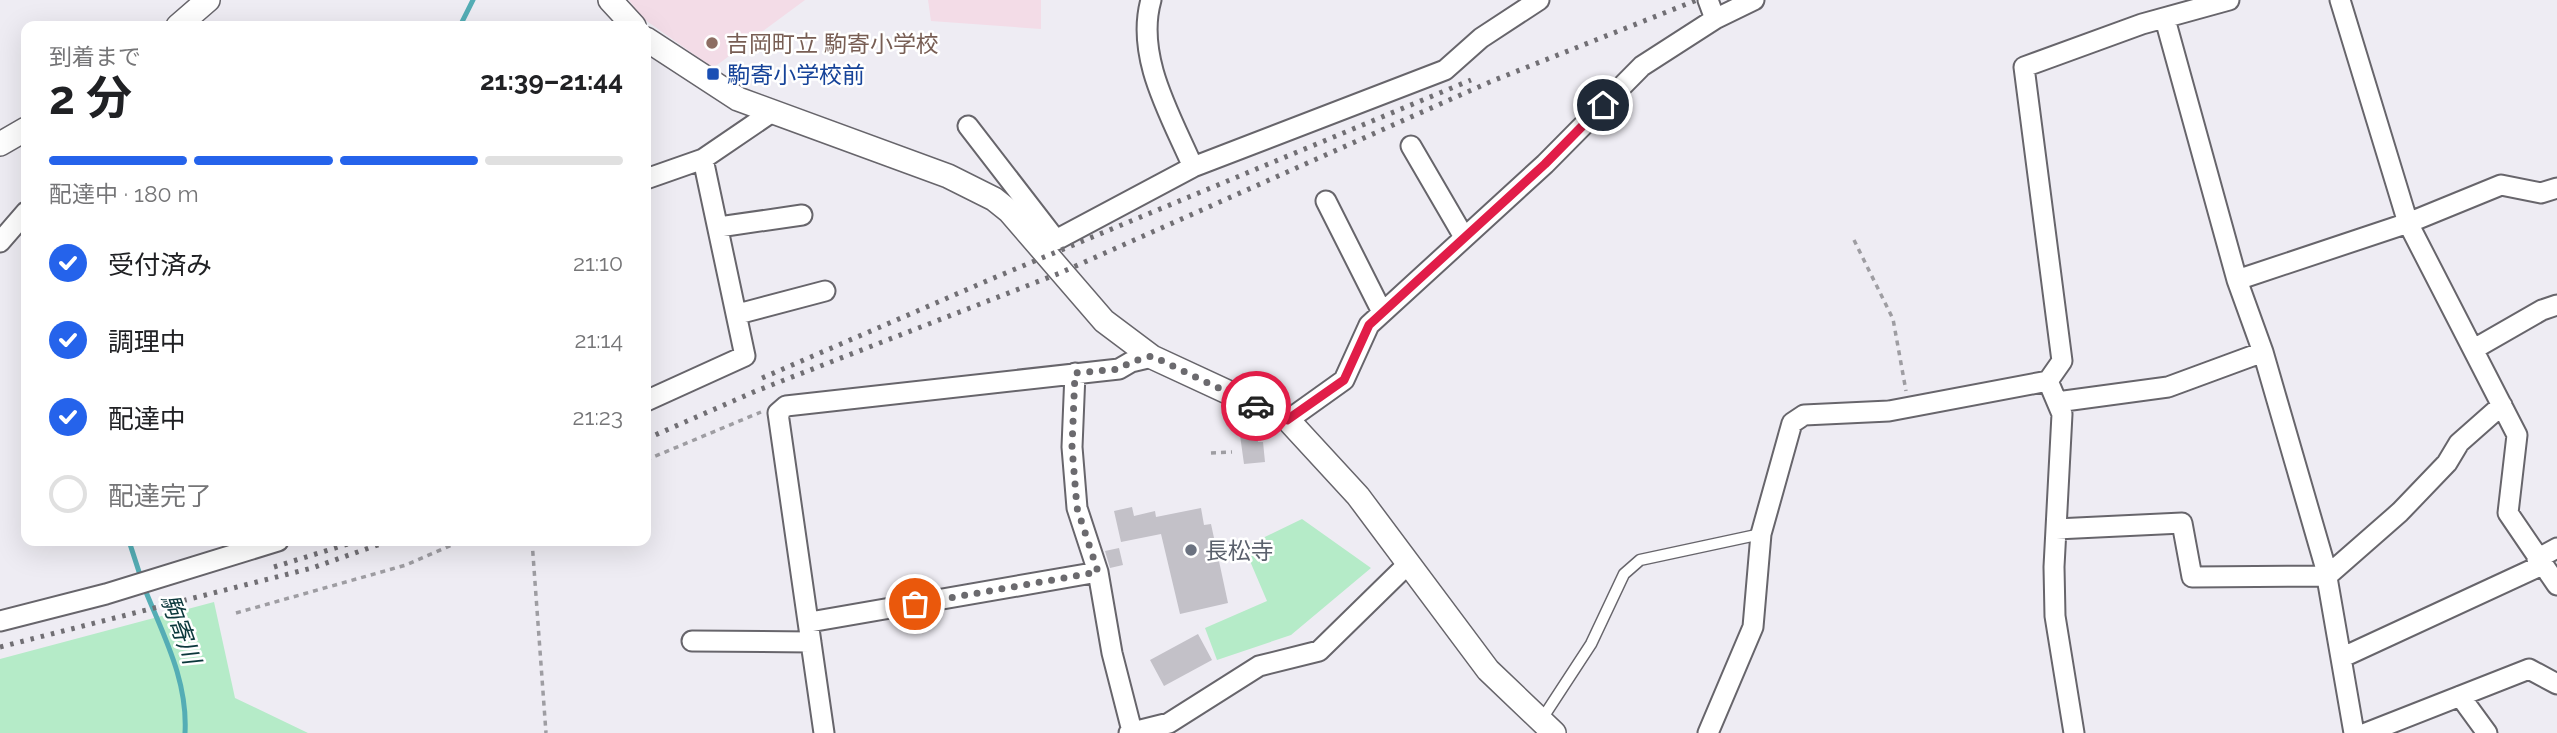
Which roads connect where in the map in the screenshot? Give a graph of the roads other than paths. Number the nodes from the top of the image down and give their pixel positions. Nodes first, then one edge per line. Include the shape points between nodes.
1 (610, 0) edge
2 (1151, 0) edge
3 (1539, 0) edge
4 (1708, 0) edge
5 (1754, 0) edge
6 (2229, 0) edge
7 (2340, 0) edge
8 (1715, 19) junction
9 (2165, 19) junction
10 (629, 21) edge
11 (651, 42) edge
12 (772, 112) junction
13 (968, 126) dead end
14 (21, 133) edge
15 (0, 144) edge
16 (1411, 146) dead end
17 (703, 159) junction
18 (1193, 167) junction
19 (651, 177) edge
20 (1014, 186) junction
21 (2557, 188) edge
22 (995, 198) junction
23 (1326, 201) dead end
24 (802, 215) dead end
25 (21, 218) edge
26 (2408, 223) junction
27 (719, 227) junction
28 (1464, 237) junction
29 (0, 242) edge
30 (2237, 280) junction
31 (825, 291) dead end
32 (2557, 305) edge
33 (1382, 312) junction
34 (738, 314) junction
35 (2474, 349) junction
36 (2263, 352) junction
37 (1152, 356) junction
38 (1075, 373) junction
39 (2048, 382) junction
40 (651, 399) edge
41 (2057, 402) junction
42 (2502, 405) junction
43 (1287, 420) junction
44 (2056, 529) junction
45 (1761, 534) junction
46 (262, 546) edge
47 (2557, 548) edge
48 (2540, 562) junction
49 (1409, 563) junction
50 (1098, 572) junction
51 (2327, 576) junction
52 (2557, 585) edge
53 (0, 621) edge
54 (811, 632) junction
55 (692, 641) dead end
56 (2341, 657) junction
57 (2557, 684) edge
58 (2460, 696) junction
59 (1546, 729) edge
60 (1131, 732) edge
61 (824, 733) edge
62 (1708, 733) edge
63 (2074, 733) edge
64 (2354, 733) edge
65 (2366, 733) edge
66 (2487, 733) edge

1 - 10 street
2 - 18 street via 1147,13 1153,76
3 - 18 street via 1481,38 1445,70
4 - 8 street
5 - 8 street
6 - 9 street
7 - 26 street
8 - 28 street via 1642,66
9 - 30 street
9 - 39 street via 2024,67 2062,361
11 - 12 street via 737,99
12 - 17 street
12 - 22 street via 948,176
13 - 20 street
14 - 15 street
16 - 28 street
17 - 19 street
17 - 27 street
18 - 20 street via 1056,240
20 - 22 street
21 - 26 street via 2541,193 2501,185
22 - 37 street via 1104,321
23 - 33 street
24 - 27 street
25 - 29 street
26 - 30 street
26 - 35 street
27 - 34 street
28 - 33 street
30 - 36 street
31 - 34 street
32 - 35 street
33 - 43 street via 1369,325 1344,380
34 - 40 street via 745,356
35 - 42 street
36 - 41 street via 2168,387
36 - 51 street
37 - 38 street via 1119,369
37 - 43 street
38 - 50 street via 1072,447 1077,508
38 - 54 street via 784,408 778,413
39 - 41 street
39 - 45 street via 1909,407 1804,415 1792,423
41 - 44 street via 2062,414
42 - 48 street via 2516,435 2508,513
42 - 51 street via 2459,443 2447,463 2400,512
43 - 49 street via 1358,496
44 - 51 street via 2182,523 2192,578
44 - 63 street via 2055,616
45 - 59 lane via 1640,559 1625,574
45 - 62 street via 1753,627
46 - 53 street
47 - 48 street
48 - 52 street
48 - 56 street
49 - 59 street via 1488,670
49 - 60 street via 1319,651 1259,666 1169,723
50 - 54 street
50 - 60 street
51 - 56 street
54 - 55 street
54 - 61 street
56 - 64 street
57 - 58 street via 2529,669
58 - 65 street
58 - 66 street

